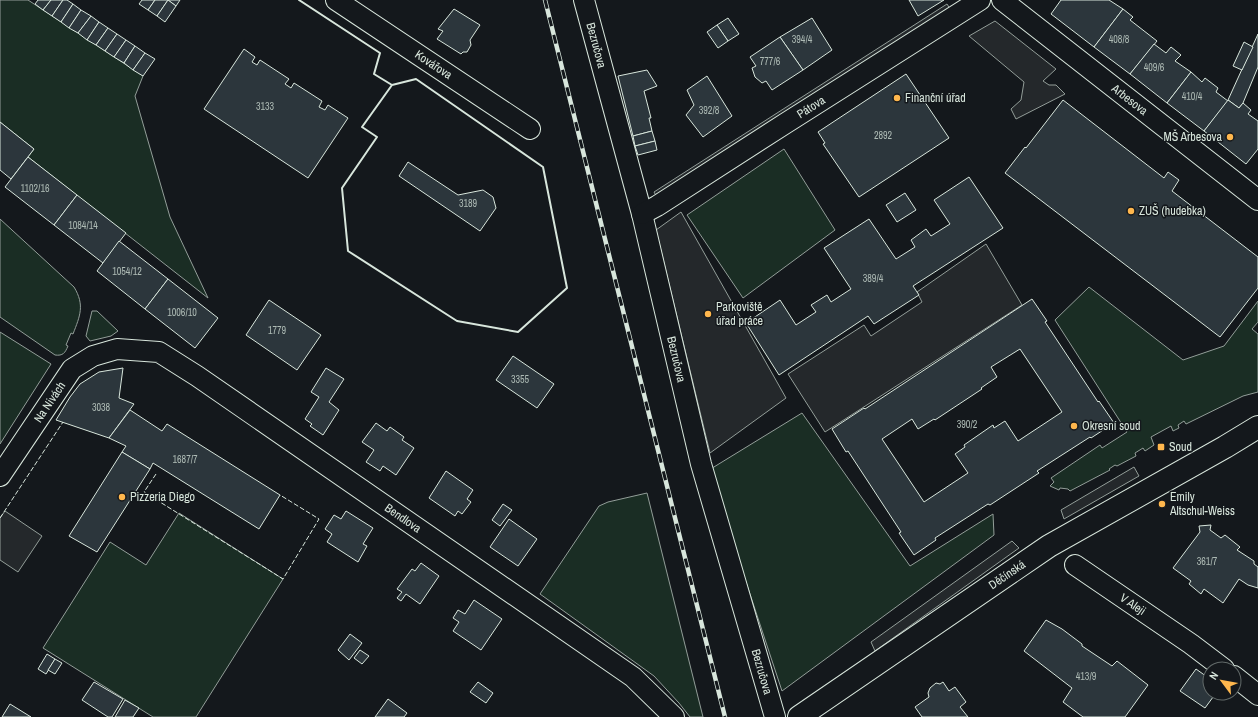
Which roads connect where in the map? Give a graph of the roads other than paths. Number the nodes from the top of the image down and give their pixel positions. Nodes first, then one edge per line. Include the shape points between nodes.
1 (336, 0) edge
2 (584, 0) edge
3 (980, 0) edge
4 (1002, 0) edge
5 (530, 129) dead end
6 (1258, 200) edge
7 (642, 214) junction
8 (117, 349) joint
9 (1258, 427) edge
10 (1258, 436) edge
11 (1225, 447) junction
12 (0, 476) edge
13 (1075, 565) dead end
14 (1213, 661) edge
15 (1242, 682) edge
16 (1258, 695) edge
17 (674, 717) edge
18 (775, 717) edge
19 (800, 717) edge

1 - 5 street, Kovářova
2 - 7 street, Bezručova
3 - 7 street, Pátova
4 - 6 street, Arbesova
7 - 18 street, Bezručova via 701,464
8 - 12 street, Na Nivách via 93,356 72,369
8 - 17 street, Bendlova via 159,352 197,376 633,677
9 - 11 main road, Děčínská
10 - 11 main road, Děčínská
11 - 19 main road, Děčínská via 1049,546
13 - 14 street, V Aleji
15 - 16 street

